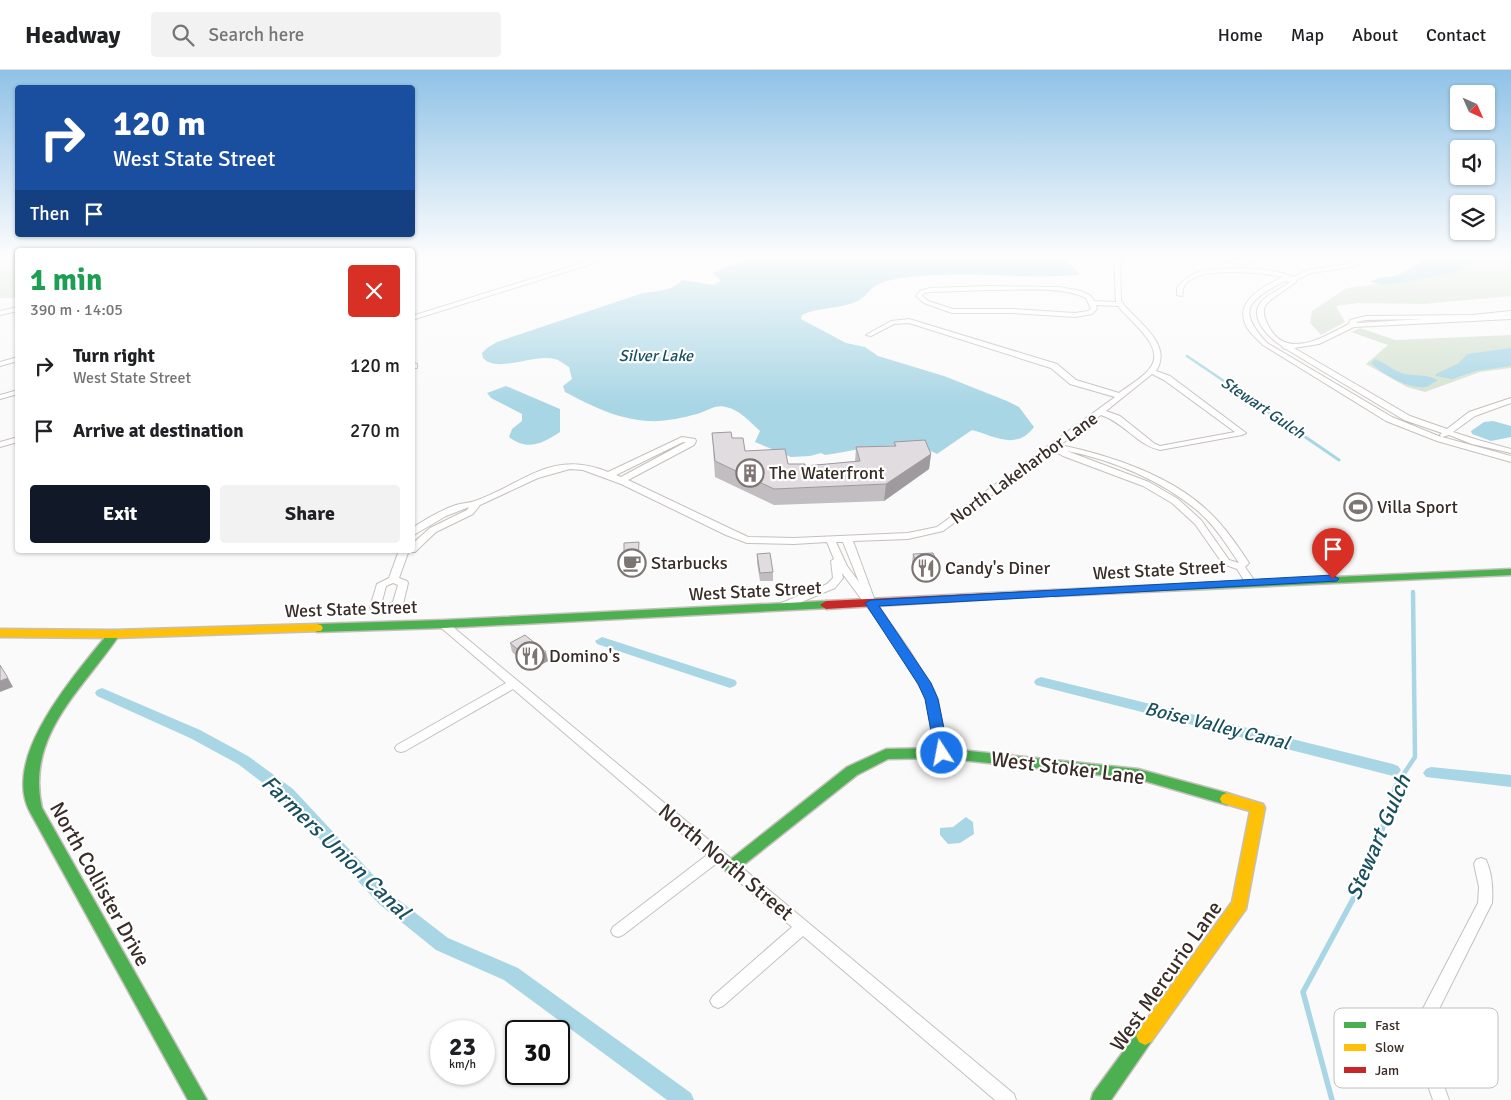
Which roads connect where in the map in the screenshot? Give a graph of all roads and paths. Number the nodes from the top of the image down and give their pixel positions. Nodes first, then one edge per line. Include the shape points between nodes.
1 (451, 306) edge
2 (939, 306) edge
3 (1093, 306) edge
4 (1121, 306) edge
5 (1248, 306) edge
6 (1262, 306) edge
7 (15, 310) edge
8 (1511, 313) edge
9 (0, 314) edge
10 (415, 317) edge
11 (1511, 317) edge
12 (1353, 325) junction
13 (869, 335) dead end
14 (1286, 347) junction
15 (1272, 348) junction
16 (15, 360) edge
17 (0, 364) edge
18 (1152, 372) junction
19 (15, 393) edge
20 (1120, 396) junction
21 (0, 397) edge
22 (1511, 400) edge
23 (1100, 412) junction
24 (1447, 433) junction
25 (1440, 439) junction
26 (15, 440) edge
27 (0, 444) edge
28 (1052, 446) junction
29 (1511, 451) edge
30 (1511, 459) edge
31 (610, 475) junction
32 (621, 481) junction
33 (478, 503) junction
34 (415, 531) edge
35 (847, 539) junction
36 (830, 540) junction
37 (415, 545) edge
38 (406, 553) edge
39 (835, 555) junction
40 (1240, 567) junction
41 (1511, 572) edge
42 (393, 580) junction
43 (1251, 583) junction
44 (871, 603) junction
45 (780, 608) junction
46 (386, 610) junction
47 (443, 624) junction
48 (379, 626) junction
49 (0, 633) edge
50 (114, 634) junction
51 (514, 684) junction
52 (401, 748) dead end
53 (942, 753) junction
54 (1258, 808) joint
55 (717, 855) junction
56 (1481, 864) dead end
57 (731, 867) junction
58 (803, 928) junction
59 (618, 932) dead end
60 (718, 1002) dead end
61 (1431, 1008) edge
62 (1436, 1088) edge
63 (198, 1100) edge
64 (1008, 1100) edge
65 (1100, 1100) edge
66 (1440, 1100) edge

1 - 10 street
2 - 3 street via 952,311 1075,315 1090,312
4 - 18 street via 1159,351 1159,360
5 - 15 street via 1247,321
6 - 14 street via 1259,316 1273,338
7 - 9 street
8 - 12 street via 1472,317 1366,318 1352,321
11 - 12 street
12 - 14 street via 1317,343
13 - 20 street via 894,322 909,321 1054,366 1074,382
14 - 15 street
14 - 24 street via 1407,418
15 - 25 street via 1389,419
16 - 17 street
18 - 20 street, North Lakeharbor Lane
18 - 23 street via 1167,378 1242,434 1156,448 1117,418
19 - 21 street
20 - 23 street, North Lakeharbor Lane
22 - 24 street via 1472,414
23 - 28 street, North Lakeharbor Lane
24 - 25 street
24 - 29 street
25 - 30 street
26 - 27 street
28 - 35 street, North Lakeharbor Lane via 940,529 908,536
28 - 40 street via 1139,482 1175,501 1198,522 1226,562
28 - 40 street via 1075,449 1174,489 1211,519 1244,562
31 - 32 street, North Lakeharbor Lane
31 - 32 street via 675,442 689,438 692,441
31 - 33 street, North Lakeharbor Lane via 586,466 556,468
32 - 36 street, North Lakeharbor Lane via 746,540
33 - 34 street, North Lakeharbor Lane via 462,505 434,517
33 - 37 street, North Lakeharbor Lane via 470,512 434,530
35 - 36 street, North Lakeharbor Lane
35 - 44 street via 858,570 866,581
36 - 39 street
38 - 42 street, North Lakeharbor Lane
39 - 44 street via 854,586
39 - 45 street via 838,578 831,586
40 - 43 street
41 - 43 main road, West State Street
42 - 46 street via 403,583 398,604
42 - 46 street, North Lakeharbor Lane via 382,584 375,607
43 - 44 main road, West State Street
44 - 45 main road, West State Street
44 - 53 street via 924,683 931,699
45 - 47 main road, West State Street
46 - 48 street
47 - 48 main road, West State Street
47 - 51 street, North North Street
48 - 50 main road, West State Street
49 - 50 main road, West State Street
50 - 63 main road, North Collister Drive via 40,740 30,786 35,808
51 - 52 street
51 - 55 street, North North Street
53 - 54 main road, West Stoker Lane via 1138,774
53 - 57 main road, West Stoker Lane via 886,754 852,771
54 - 65 main road, West Mercurio Lane via 1240,904
55 - 57 street, North North Street
55 - 59 street
56 - 61 street via 1486,888 1485,903
57 - 58 street, North North Street
58 - 60 street
58 - 64 street, North North Street
62 - 66 street

